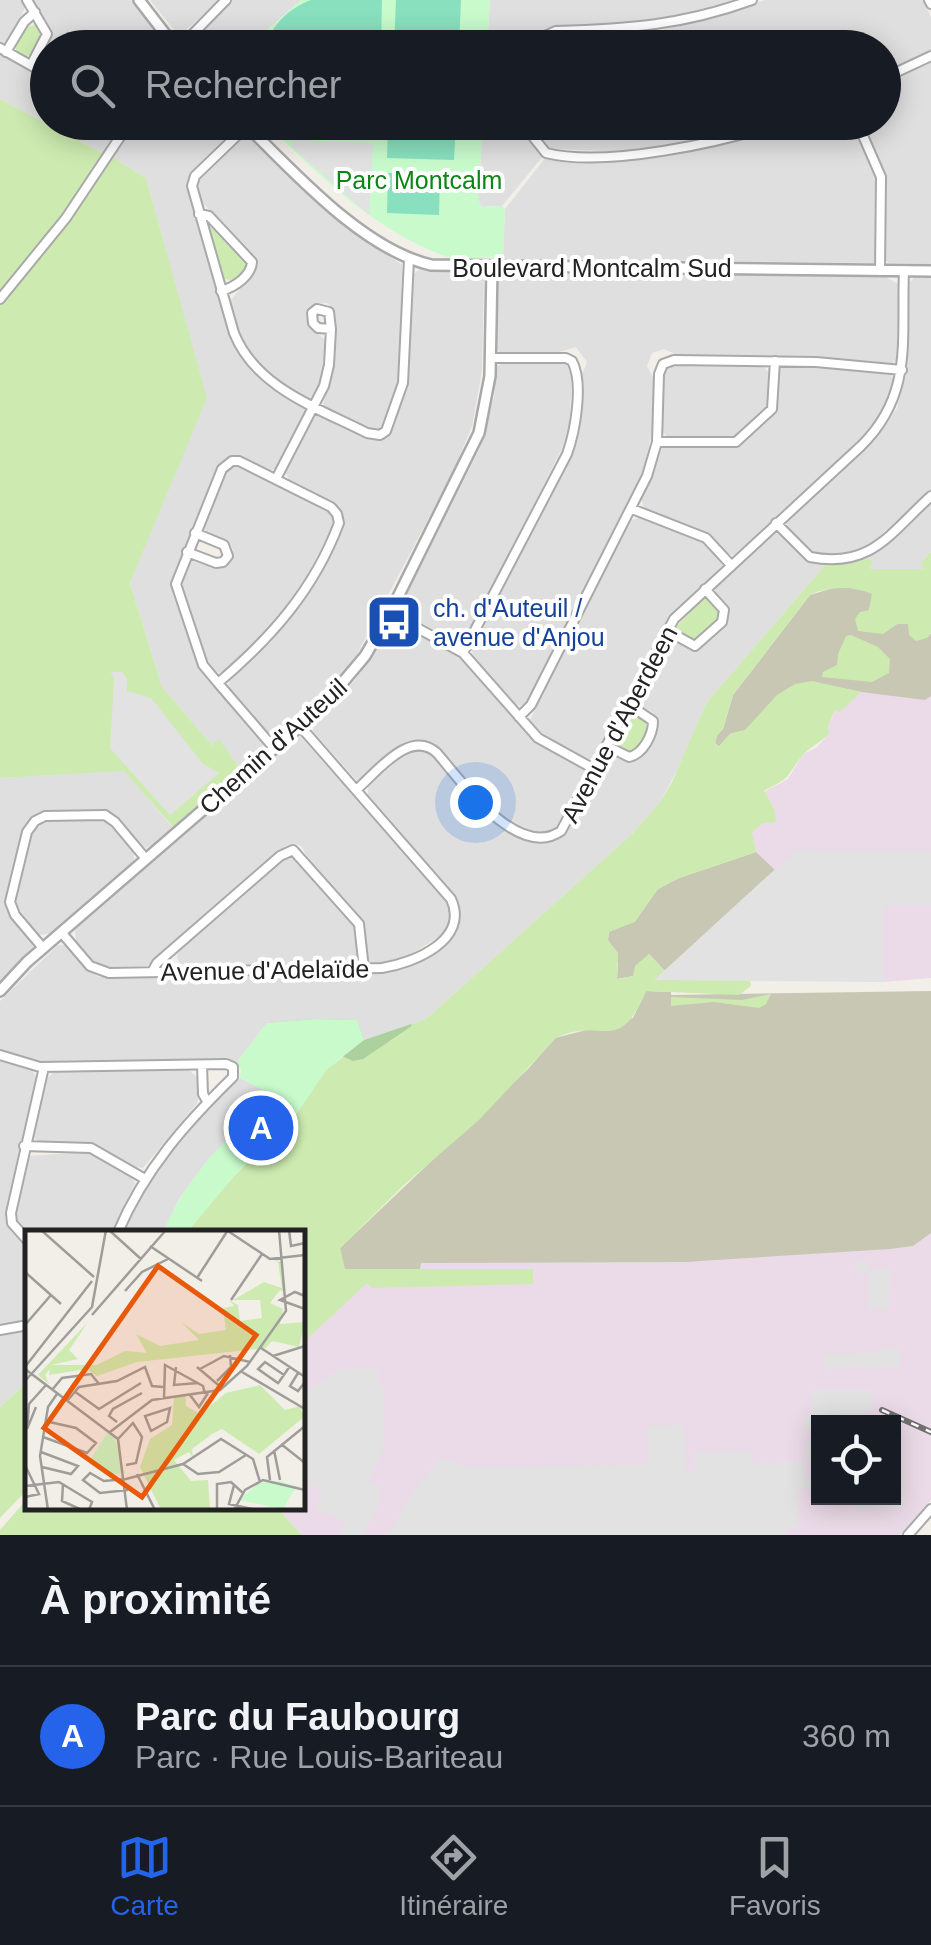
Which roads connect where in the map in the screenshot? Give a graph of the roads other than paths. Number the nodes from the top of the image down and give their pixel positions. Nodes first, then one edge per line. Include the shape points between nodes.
1 (27, 0) edge
2 (138, 0) edge
3 (226, 0) edge
4 (752, 0) edge
5 (35, 12) junction
6 (45, 30) edge
7 (162, 30) edge
8 (195, 30) edge
9 (624, 30) edge
10 (3, 50) edge
11 (931, 56) edge
12 (30, 64) edge
13 (901, 70) edge
14 (118, 140) edge
15 (230, 140) edge
16 (263, 140) edge
17 (536, 140) edge
18 (714, 140) edge
19 (864, 140) edge
20 (199, 214) junction
21 (409, 259) junction
22 (492, 267) junction
23 (880, 270) junction
24 (904, 271) junction
25 (931, 271) edge
26 (221, 290) junction
27 (0, 300) edge
28 (331, 328) dead end
29 (491, 358) junction
30 (774, 361) junction
31 (902, 370) junction
32 (314, 406) junction
33 (657, 442) junction
34 (276, 479) junction
35 (931, 496) edge
36 (632, 509) junction
37 (776, 523) junction
38 (195, 533) junction
39 (188, 552) junction
40 (731, 564) junction
41 (705, 588) junction
42 (390, 613) junction
43 (666, 630) junction
44 (463, 653) junction
45 (218, 684) junction
46 (628, 704) junction
47 (519, 717) junction
48 (300, 726) junction
49 (606, 746) junction
50 (274, 748) junction
51 (594, 769) junction
52 (356, 790) junction
53 (146, 859) junction
54 (62, 932) junction
55 (44, 948) junction
56 (364, 969) junction
57 (152, 972) junction
58 (0, 991) edge
59 (0, 1055) edge
60 (202, 1065) junction
61 (44, 1067) junction
62 (207, 1101) junction
63 (24, 1146) junction
64 (145, 1179) junction
65 (119, 1230) edge
66 (25, 1237) edge
67 (25, 1325) edge
68 (0, 1330) edge
69 (931, 1509) edge
70 (908, 1535) edge

1 - 5 street
2 - 7 street
3 - 8 street
4 - 9 street via 710,15
5 - 6 street
5 - 10 street
10 - 12 street
11 - 13 street
14 - 27 street
15 - 20 street via 193,179
16 - 21 street, Boulevard Montcalm Sud via 357,226
17 - 18 street via 546,152 590,156
19 - 23 street via 882,183
20 - 26 street
20 - 26 street via 209,216 252,262 240,281
21 - 22 street, Boulevard Montcalm Sud via 438,267
21 - 32 street via 404,373 389,428 371,435
22 - 23 street, Boulevard Montcalm Sud
22 - 29 street, Chemin d'Auteuil
23 - 24 street, Boulevard Montcalm Sud
24 - 25 street, Boulevard Montcalm Sud
24 - 31 street, Avenue d'Aberdeen
26 - 32 street via 237,341 253,366
28 - 32 street via 328,372
29 - 42 street, Chemin d'Auteuil via 476,442
29 - 44 street via 569,359 576,368 575,425 567,454
30 - 31 street
30 - 33 street via 772,409 740,440
30 - 33 street via 663,364
31 - 37 street, Avenue d'Aberdeen via 894,402 876,431
32 - 34 street
33 - 36 street
34 - 38 street via 240,461 227,463
34 - 45 street via 331,507 337,528 284,620
35 - 37 street via 854,559 810,557
36 - 40 street via 706,538
36 - 47 street
37 - 40 street, Avenue d'Aberdeen
38 - 39 street
38 - 39 street via 224,545 228,556 216,564
39 - 45 street via 177,593 202,665
40 - 41 street, Avenue d'Aberdeen
41 - 43 street, Avenue d'Aberdeen
41 - 43 street via 724,620 695,646
42 - 44 street
42 - 48 street, Chemin d'Auteuil via 354,671
43 - 46 street, Avenue d'Aberdeen
44 - 47 street
45 - 50 street
46 - 49 street, Avenue d'Aberdeen
46 - 49 street via 653,721 642,750 629,757
47 - 51 street via 542,741
48 - 50 street, Chemin d'Auteuil
48 - 52 street, Avenue d'Adelaïde
49 - 51 street, Avenue d'Aberdeen
50 - 53 street, Chemin d'Auteuil
51 - 52 street, Avenue d'Aberdeen via 564,828 544,838 494,818 426,745 408,746
52 - 56 street, Avenue d'Adelaïde via 455,910 448,936 427,952 399,965
53 - 54 street, Chemin d'Auteuil
53 - 55 street via 105,815 35,821 10,902
54 - 55 street, Chemin d'Auteuil
54 - 57 street, Avenue d'Adelaïde via 98,971
55 - 58 street, Chemin d'Auteuil
56 - 57 street, Avenue d'Adelaïde
56 - 57 street via 359,924 292,850
59 - 61 street
60 - 61 street
60 - 62 street
60 - 62 street via 234,1070
61 - 63 street
62 - 64 street
63 - 64 street via 90,1148
63 - 66 street via 10,1213
64 - 65 street
67 - 68 street
69 - 70 street

